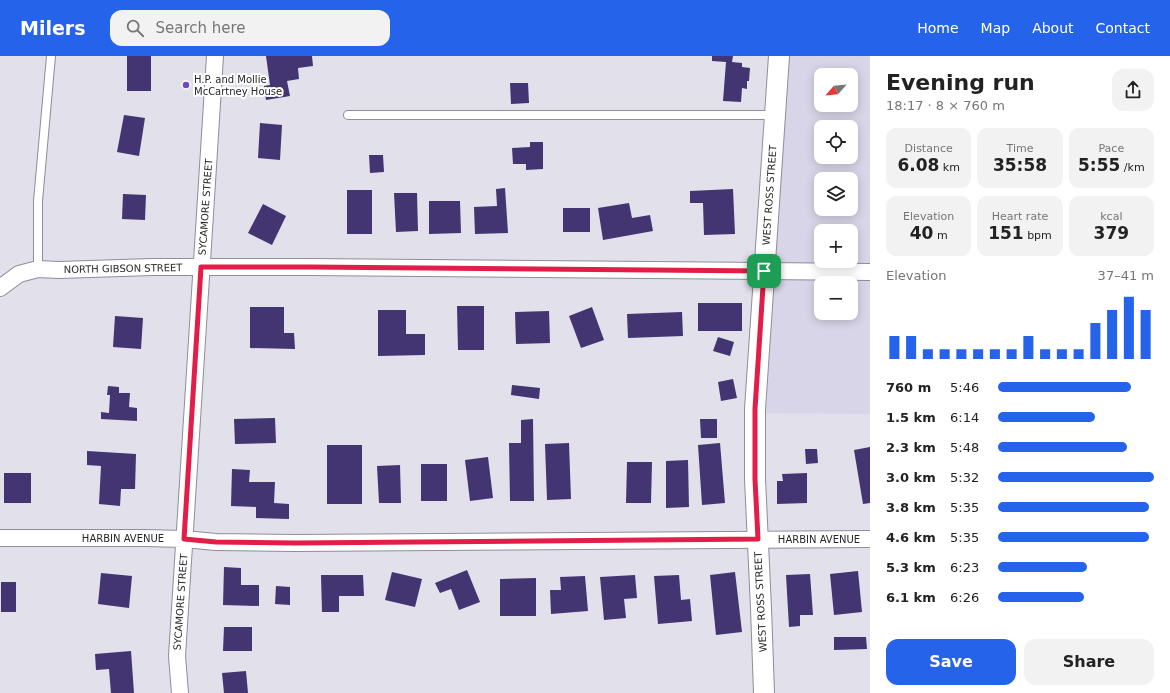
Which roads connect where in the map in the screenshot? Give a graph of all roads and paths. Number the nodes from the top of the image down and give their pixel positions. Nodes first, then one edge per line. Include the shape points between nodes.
1 (51, 56) edge
2 (215, 56) edge
3 (779, 56) edge
4 (775, 114) junction
5 (348, 115) dead end
6 (201, 267) junction
7 (31, 270) junction
8 (764, 271) junction
9 (870, 272) edge
10 (0, 288) edge
11 (0, 538) edge
12 (184, 539) junction
13 (758, 539) junction
14 (870, 539) edge
15 (180, 693) edge
16 (764, 693) edge

1 - 7 lane
2 - 6 street, SYCAMORE STREET
3 - 4 street, WEST ROSS STREET
4 - 5 lane
4 - 8 street, WEST ROSS STREET
6 - 7 street, NORTH GIBSON STREET
6 - 8 street, NORTH GIBSON STREET
6 - 12 street, SYCAMORE STREET
7 - 10 street via 19,274
8 - 9 street, NORTH GIBSON STREET
8 - 13 street, WEST ROSS STREET via 755,409
11 - 12 street, HARBIN AVENUE
12 - 13 street, HARBIN AVENUE via 289,543
12 - 15 street, SYCAMORE STREET via 177,656
13 - 14 street, HARBIN AVENUE
13 - 16 street, WEST ROSS STREET

